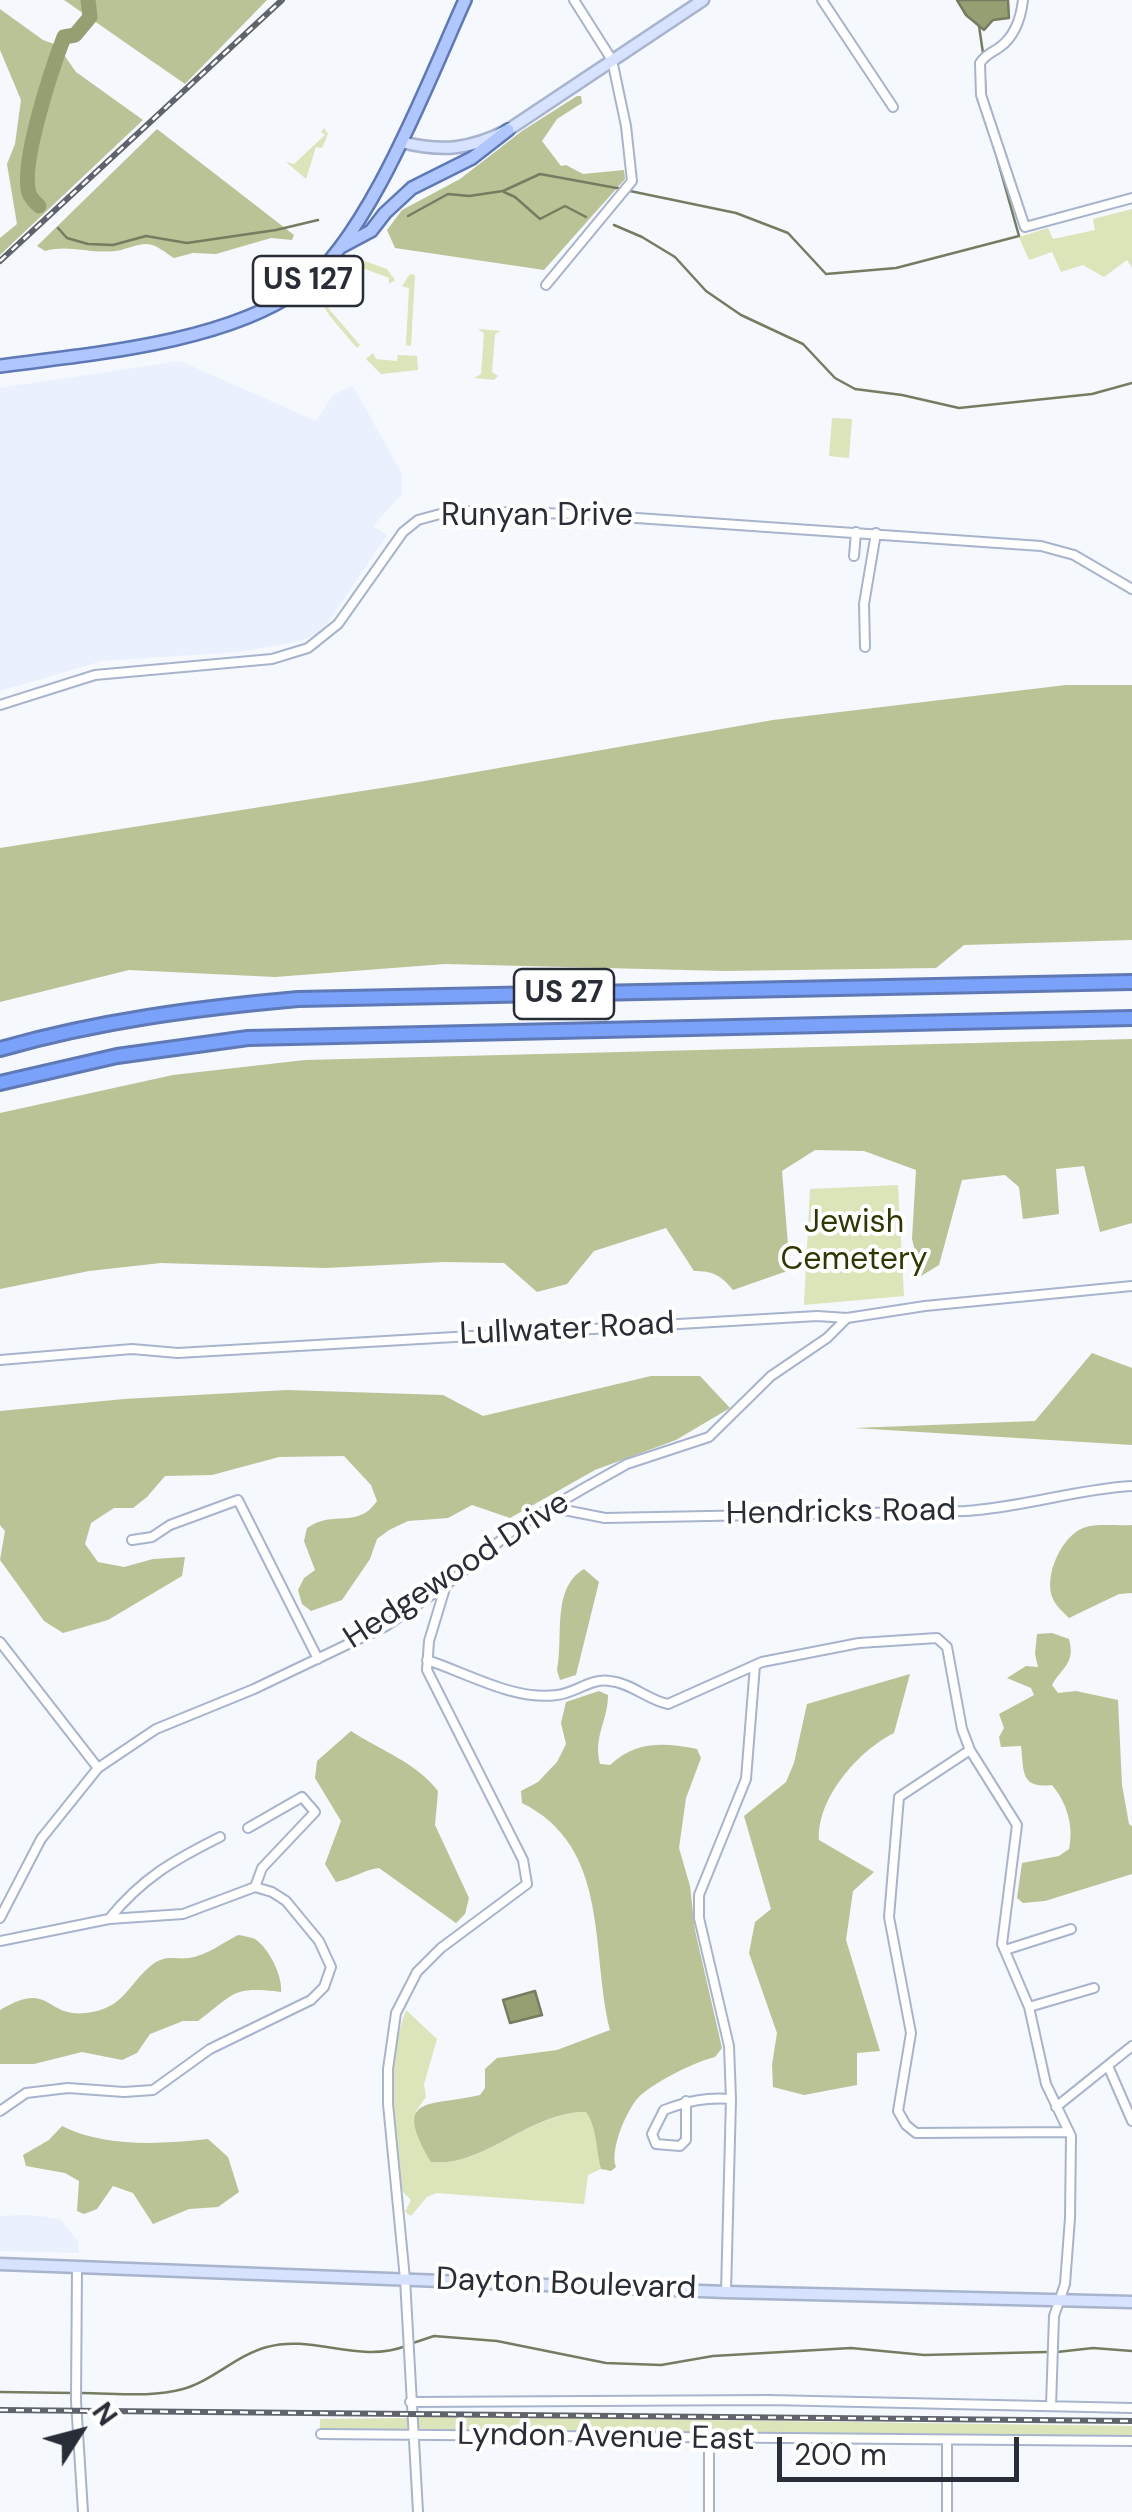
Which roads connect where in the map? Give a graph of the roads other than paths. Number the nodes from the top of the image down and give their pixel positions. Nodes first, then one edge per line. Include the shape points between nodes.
1 (465, 0) edge
2 (574, 0) edge
3 (703, 0) edge
4 (822, 0) edge
5 (1023, 0) edge
6 (612, 60) junction
7 (893, 107) dead end
8 (508, 130) junction
9 (401, 142) junction
10 (1132, 198) edge
11 (341, 247) junction
12 (546, 285) dead end
13 (0, 366) edge
14 (856, 532) junction
15 (876, 533) junction
16 (854, 556) dead end
17 (1132, 590) edge
18 (864, 647) dead end
19 (0, 705) edge
20 (1132, 982) edge
21 (1132, 1018) edge
22 (0, 1049) edge
23 (0, 1084) edge
24 (1132, 1286) edge
25 (847, 1318) junction
26 (0, 1360) edge
27 (1132, 1486) edge
28 (548, 1507) junction
29 (132, 1540) dead end
30 (446, 1586) junction
31 (0, 1642) edge
32 (318, 1659) junction
33 (427, 1660) junction
34 (755, 1664) junction
35 (970, 1750) junction
36 (98, 1768) junction
37 (248, 1828) dead end
38 (220, 1838) dead end
39 (254, 1886) junction
40 (0, 1918) edge
41 (109, 1919) junction
42 (1072, 1929) dead end
43 (0, 1941) edge
44 (1005, 1950) junction
45 (1094, 1988) dead end
46 (1028, 2007) junction
47 (1132, 2046) edge
48 (1108, 2066) junction
49 (731, 2099) junction
50 (686, 2101) junction
51 (1056, 2107) junction
52 (0, 2110) edge
53 (1132, 2121) edge
54 (1070, 2132) junction
55 (0, 2264) edge
56 (77, 2268) junction
57 (405, 2279) junction
58 (726, 2292) junction
59 (1059, 2299) junction
60 (1132, 2302) edge
61 (410, 2402) junction
62 (1050, 2406) junction
63 (1132, 2408) edge
64 (320, 2434) dead end
65 (414, 2436) junction
66 (709, 2439) junction
67 (1132, 2441) edge
68 (947, 2442) junction
69 (83, 2512) edge
70 (418, 2512) edge
71 (709, 2512) edge
72 (947, 2512) edge

1 - 9 main road, US 127
2 - 6 street
3 - 6 main road
4 - 7 street
5 - 10 street via 1016,28 980,62 981,95 1025,227
6 - 8 main road
6 - 12 street via 632,181
8 - 9 main road via 466,148
8 - 11 main road via 472,158 412,188 372,231
9 - 11 main road, US 127
11 - 13 main road, US 127 via 299,289 226,325
14 - 15 street, Runyan Drive
14 - 16 street
14 - 19 street, Runyan Drive via 579,514 429,515 402,532 338,624 308,648 272,659 95,675
15 - 17 street, Runyan Drive via 1041,546 1074,555
15 - 18 street
20 - 22 highway, US 27 via 298,999 130,1019
21 - 23 highway, US 27 via 248,1038 117,1056
24 - 25 street, Lullwater Road
25 - 26 street, Lullwater Road
25 - 28 street, Hedgewood Drive via 771,1376 709,1437 628,1464
27 - 28 street, Hendricks Road via 965,1511 605,1518
28 - 30 street, Hedgewood Drive
29 - 32 street via 238,1500
30 - 32 street, Hedgewood Drive via 386,1626
30 - 33 street
31 - 36 street
32 - 36 street, Hedgewood Drive via 156,1729
33 - 34 street via 527,1694 556,1696 611,1681 668,1704
33 - 57 street via 442,1705 523,1860 528,1884 442,1948 418,1972 396,2014 388,2104
34 - 35 street via 859,1643 937,1638 946,1647
34 - 49 street via 746,1779 698,1895 725,2019
35 - 44 street via 1017,1826
35 - 54 street via 899,1797 889,1917 912,2033 898,2111 916,2133
36 - 40 street, Hedgewood Drive via 41,1839
37 - 39 street via 302,1796 315,1812 262,1868
38 - 41 street via 164,1865
39 - 41 street via 183,1914
39 - 52 street via 286,1901 328,1957 329,1978 319,1993 210,2050 154,2090 26,2093
41 - 43 street
42 - 44 street
44 - 46 street
45 - 46 street
46 - 51 street
47 - 48 street
48 - 51 street
48 - 53 street
49 - 50 street
49 - 58 street
50 - 50 street via 664,2110 652,2134 656,2144 680,2146 686,2140
51 - 54 street
54 - 59 street via 1070,2218
55 - 56 main road, Dayton Boulevard
56 - 57 main road, Dayton Boulevard
56 - 69 street
57 - 58 main road, Dayton Boulevard
57 - 61 street
58 - 59 main road, Dayton Boulevard
59 - 60 main road, Dayton Boulevard
59 - 62 street
61 - 62 street
61 - 65 street
62 - 63 street
64 - 65 street, Lyndon Avenue East
65 - 66 street, Lyndon Avenue East
65 - 70 street
66 - 68 street, Lyndon Avenue East
66 - 71 street
67 - 68 street, Lyndon Avenue East
68 - 72 street

